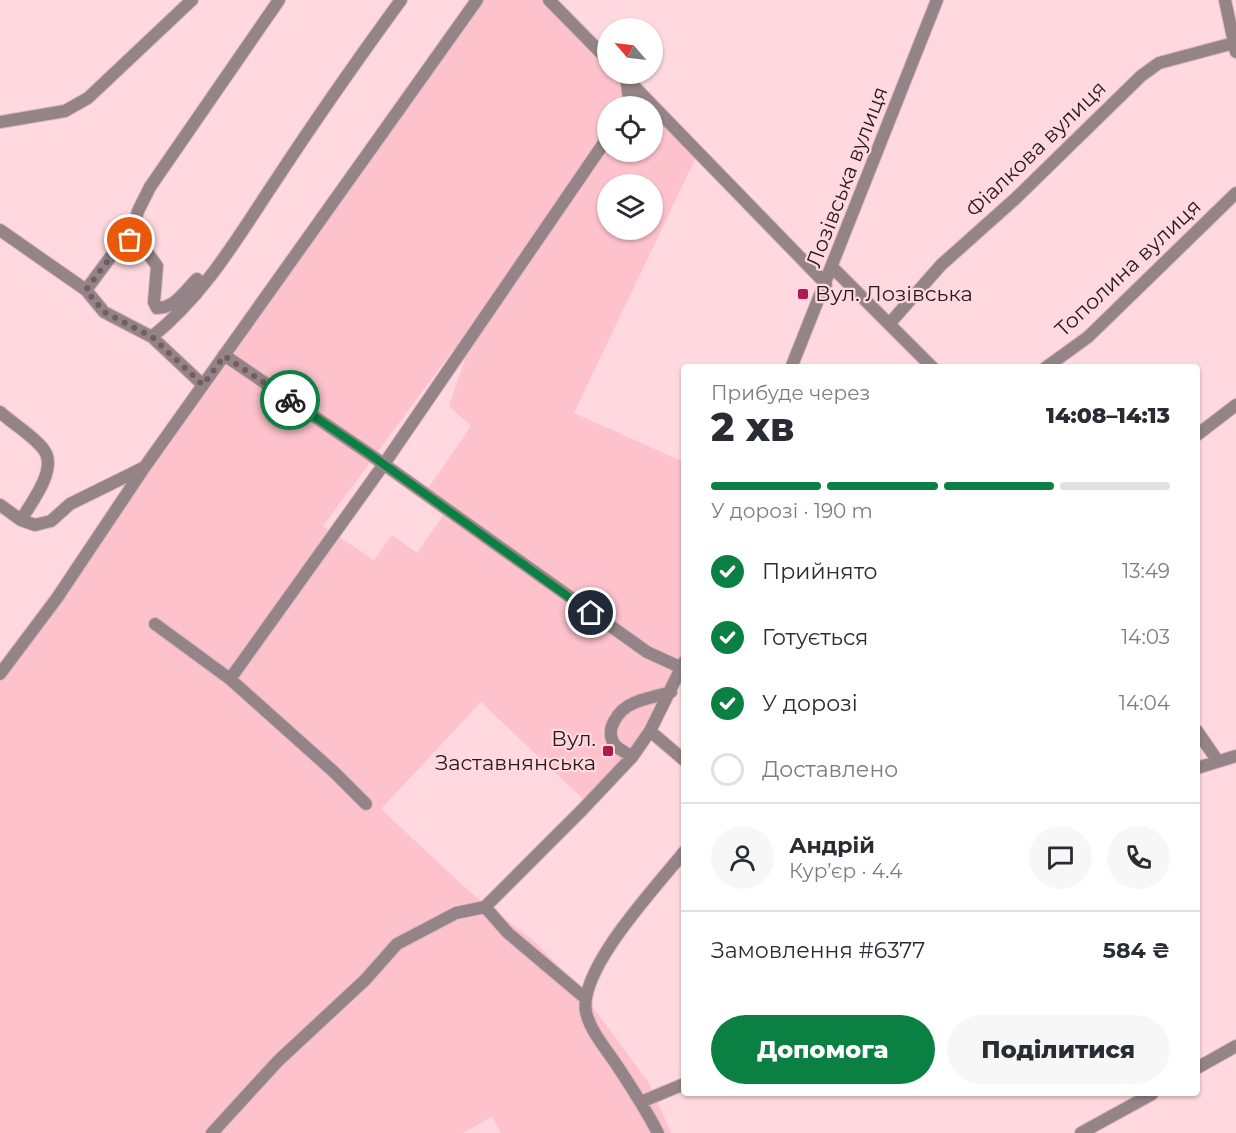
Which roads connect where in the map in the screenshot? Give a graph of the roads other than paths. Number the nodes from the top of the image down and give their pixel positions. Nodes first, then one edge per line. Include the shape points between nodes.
1 (192, 0) edge
2 (279, 0) edge
3 (401, 0) edge
4 (477, 0) edge
5 (549, 0) edge
6 (937, 0) edge
7 (1225, 0) edge
8 (1235, 48) edge
9 (597, 49) edge
10 (633, 84) edge
11 (0, 122) edge
12 (597, 153) edge
13 (1236, 194) edge
14 (0, 230) edge
15 (130, 240) junction
16 (832, 267) junction
17 (197, 279) dead end
18 (825, 284) junction
19 (86, 290) junction
20 (890, 323) junction
21 (152, 337) junction
22 (224, 356) junction
23 (793, 364) edge
24 (929, 364) edge
25 (1051, 364) edge
26 (203, 385) junction
27 (1236, 405) edge
28 (0, 412) edge
29 (1200, 433) edge
30 (384, 464) junction
31 (144, 468) junction
32 (0, 505) edge
33 (21, 520) junction
34 (155, 624) dead end
35 (681, 664) edge
36 (681, 670) edge
37 (0, 674) edge
38 (230, 679) junction
39 (671, 692) junction
40 (650, 731) junction
41 (1200, 735) edge
42 (632, 756) junction
43 (1236, 756) edge
44 (681, 757) edge
45 (1217, 760) junction
46 (1200, 767) edge
47 (366, 804) dead end
48 (681, 856) edge
49 (485, 907) junction
50 (585, 998) junction
51 (1236, 1046) edge
52 (1200, 1066) edge
53 (681, 1085) edge
54 (1148, 1096) edge
55 (641, 1102) junction
56 (212, 1133) edge
57 (658, 1133) edge
58 (1081, 1133) edge

1 - 11 street via 88,98 65,111
2 - 15 street via 150,187
3 - 21 street via 346,74 212,278 182,313
4 - 22 street
5 - 9 street
6 - 16 street, Лозівська вулиця
7 - 8 street
8 - 20 street, Фіалкова вулиця via 1159,63 1141,76 941,265
10 - 18 street
12 - 30 street
13 - 25 street, Тополина вулиця via 1088,337
14 - 19 street
15 - 17 street via 144,248 157,266 157,308 177,302
15 - 19 street via 112,255
16 - 18 street, Лозівська вулиця
16 - 20 street
18 - 23 street, Лозівська вулиця
19 - 21 street via 104,312
20 - 24 street
21 - 26 street
22 - 26 street
22 - 30 street
26 - 31 street
27 - 29 street
28 - 33 street via 45,451 48,465
30 - 35 street via 647,652
30 - 38 street
31 - 33 street via 70,504 51,521 35,525
31 - 37 street via 57,598
32 - 33 street
34 - 38 street
36 - 39 street
38 - 47 street
39 - 40 street
39 - 42 street via 635,702 617,718 611,737 616,746
40 - 42 street
40 - 44 street
41 - 45 street
42 - 49 street
43 - 45 street
45 - 46 street
48 - 50 street via 600,958
49 - 50 street via 508,933
49 - 56 street via 456,913 397,944 365,980 278,1061
50 - 55 street via 586,1013 595,1032
51 - 52 street
53 - 55 street
54 - 58 street
55 - 57 street

